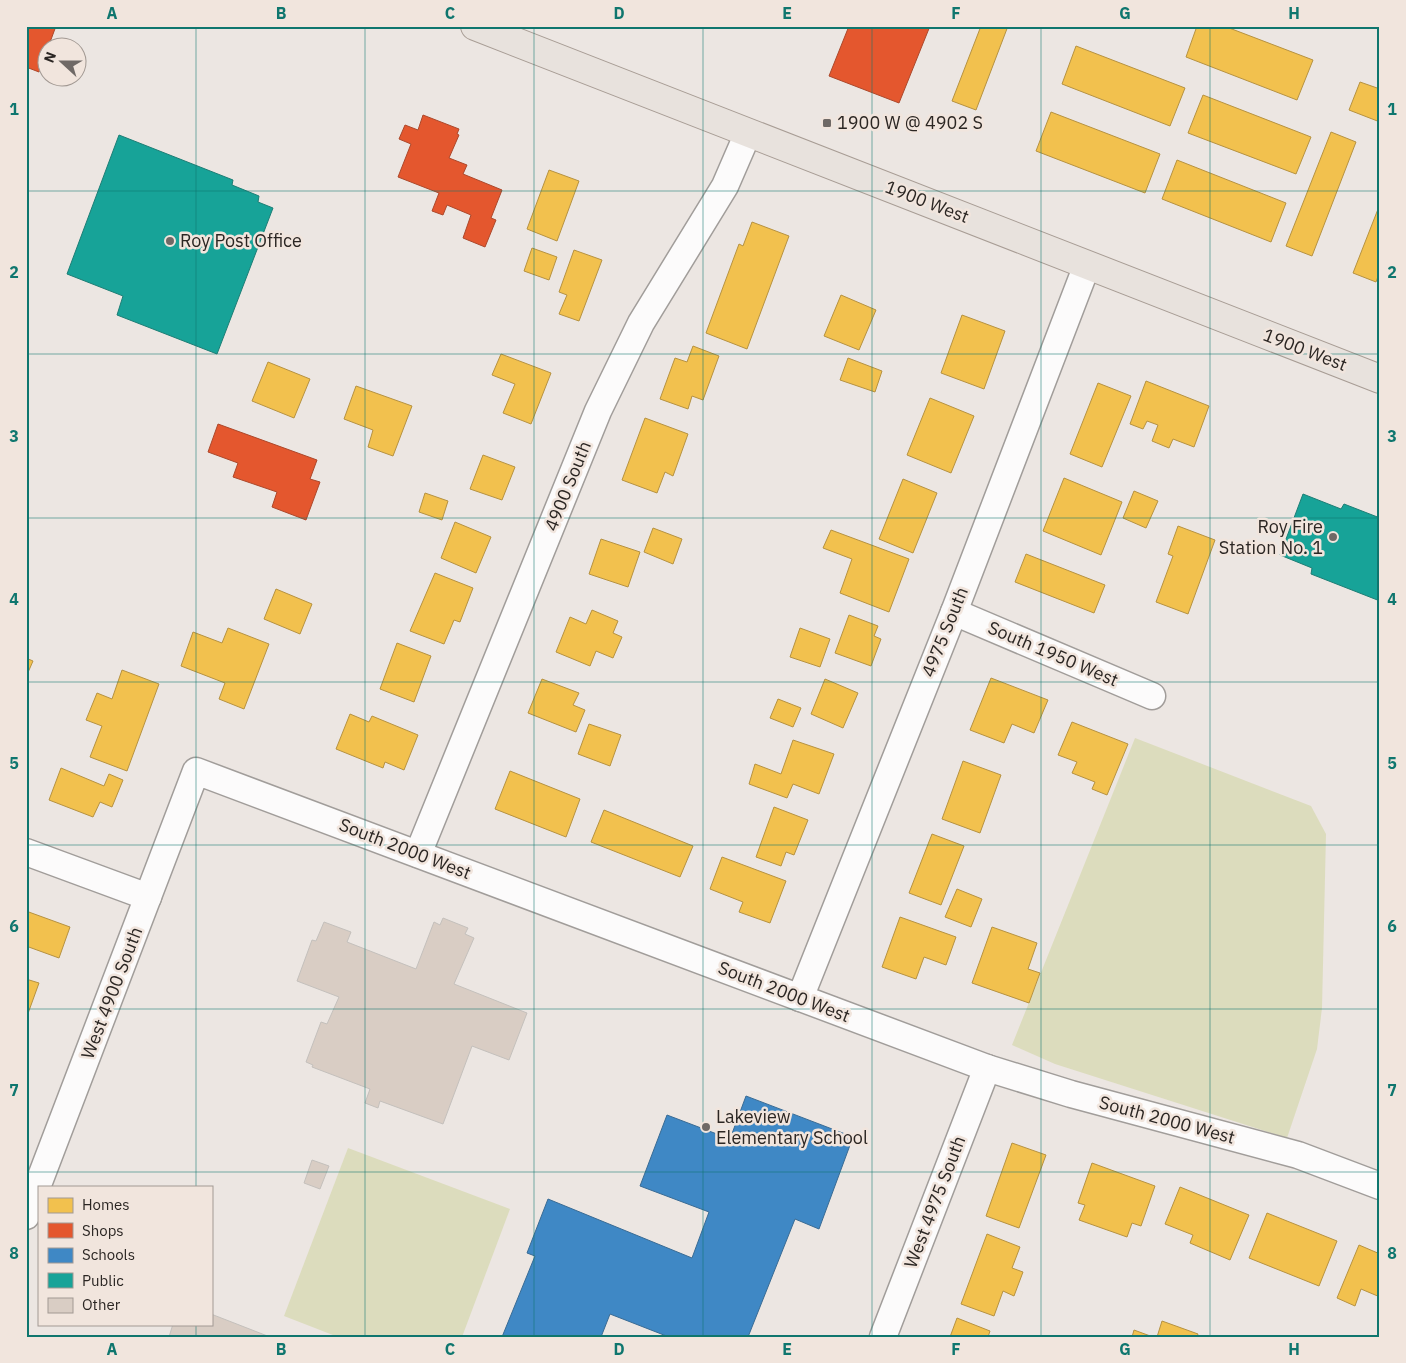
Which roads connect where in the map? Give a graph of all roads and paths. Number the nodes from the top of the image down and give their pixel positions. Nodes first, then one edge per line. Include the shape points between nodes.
1 (475, 26) edge
2 (748, 133) junction
3 (1087, 265) junction
4 (1380, 379) edge
5 (954, 612) junction
6 (1152, 696) dead end
7 (196, 771) joint
8 (26, 852) edge
9 (418, 854) junction
10 (148, 897) junction
11 (800, 998) junction
12 (987, 1068) junction
13 (1380, 1186) edge
14 (26, 1216) edge
15 (883, 1337) edge

1 - 2 main road, 1900 West
2 - 3 main road, 1900 West
2 - 9 street, 4900 South via 726,186 642,323 598,411
3 - 4 main road, 1900 West
3 - 5 street, 4975 South
5 - 6 street, South 1950 West
5 - 11 street, 4975 South
7 - 9 street, South 2000 West
7 - 10 street, West 4900 South
8 - 10 street
9 - 11 street, South 2000 West
10 - 14 street, West 4900 South
11 - 12 street, South 2000 West
12 - 13 street, South 2000 West via 1298,1155
12 - 15 street, West 4975 South

